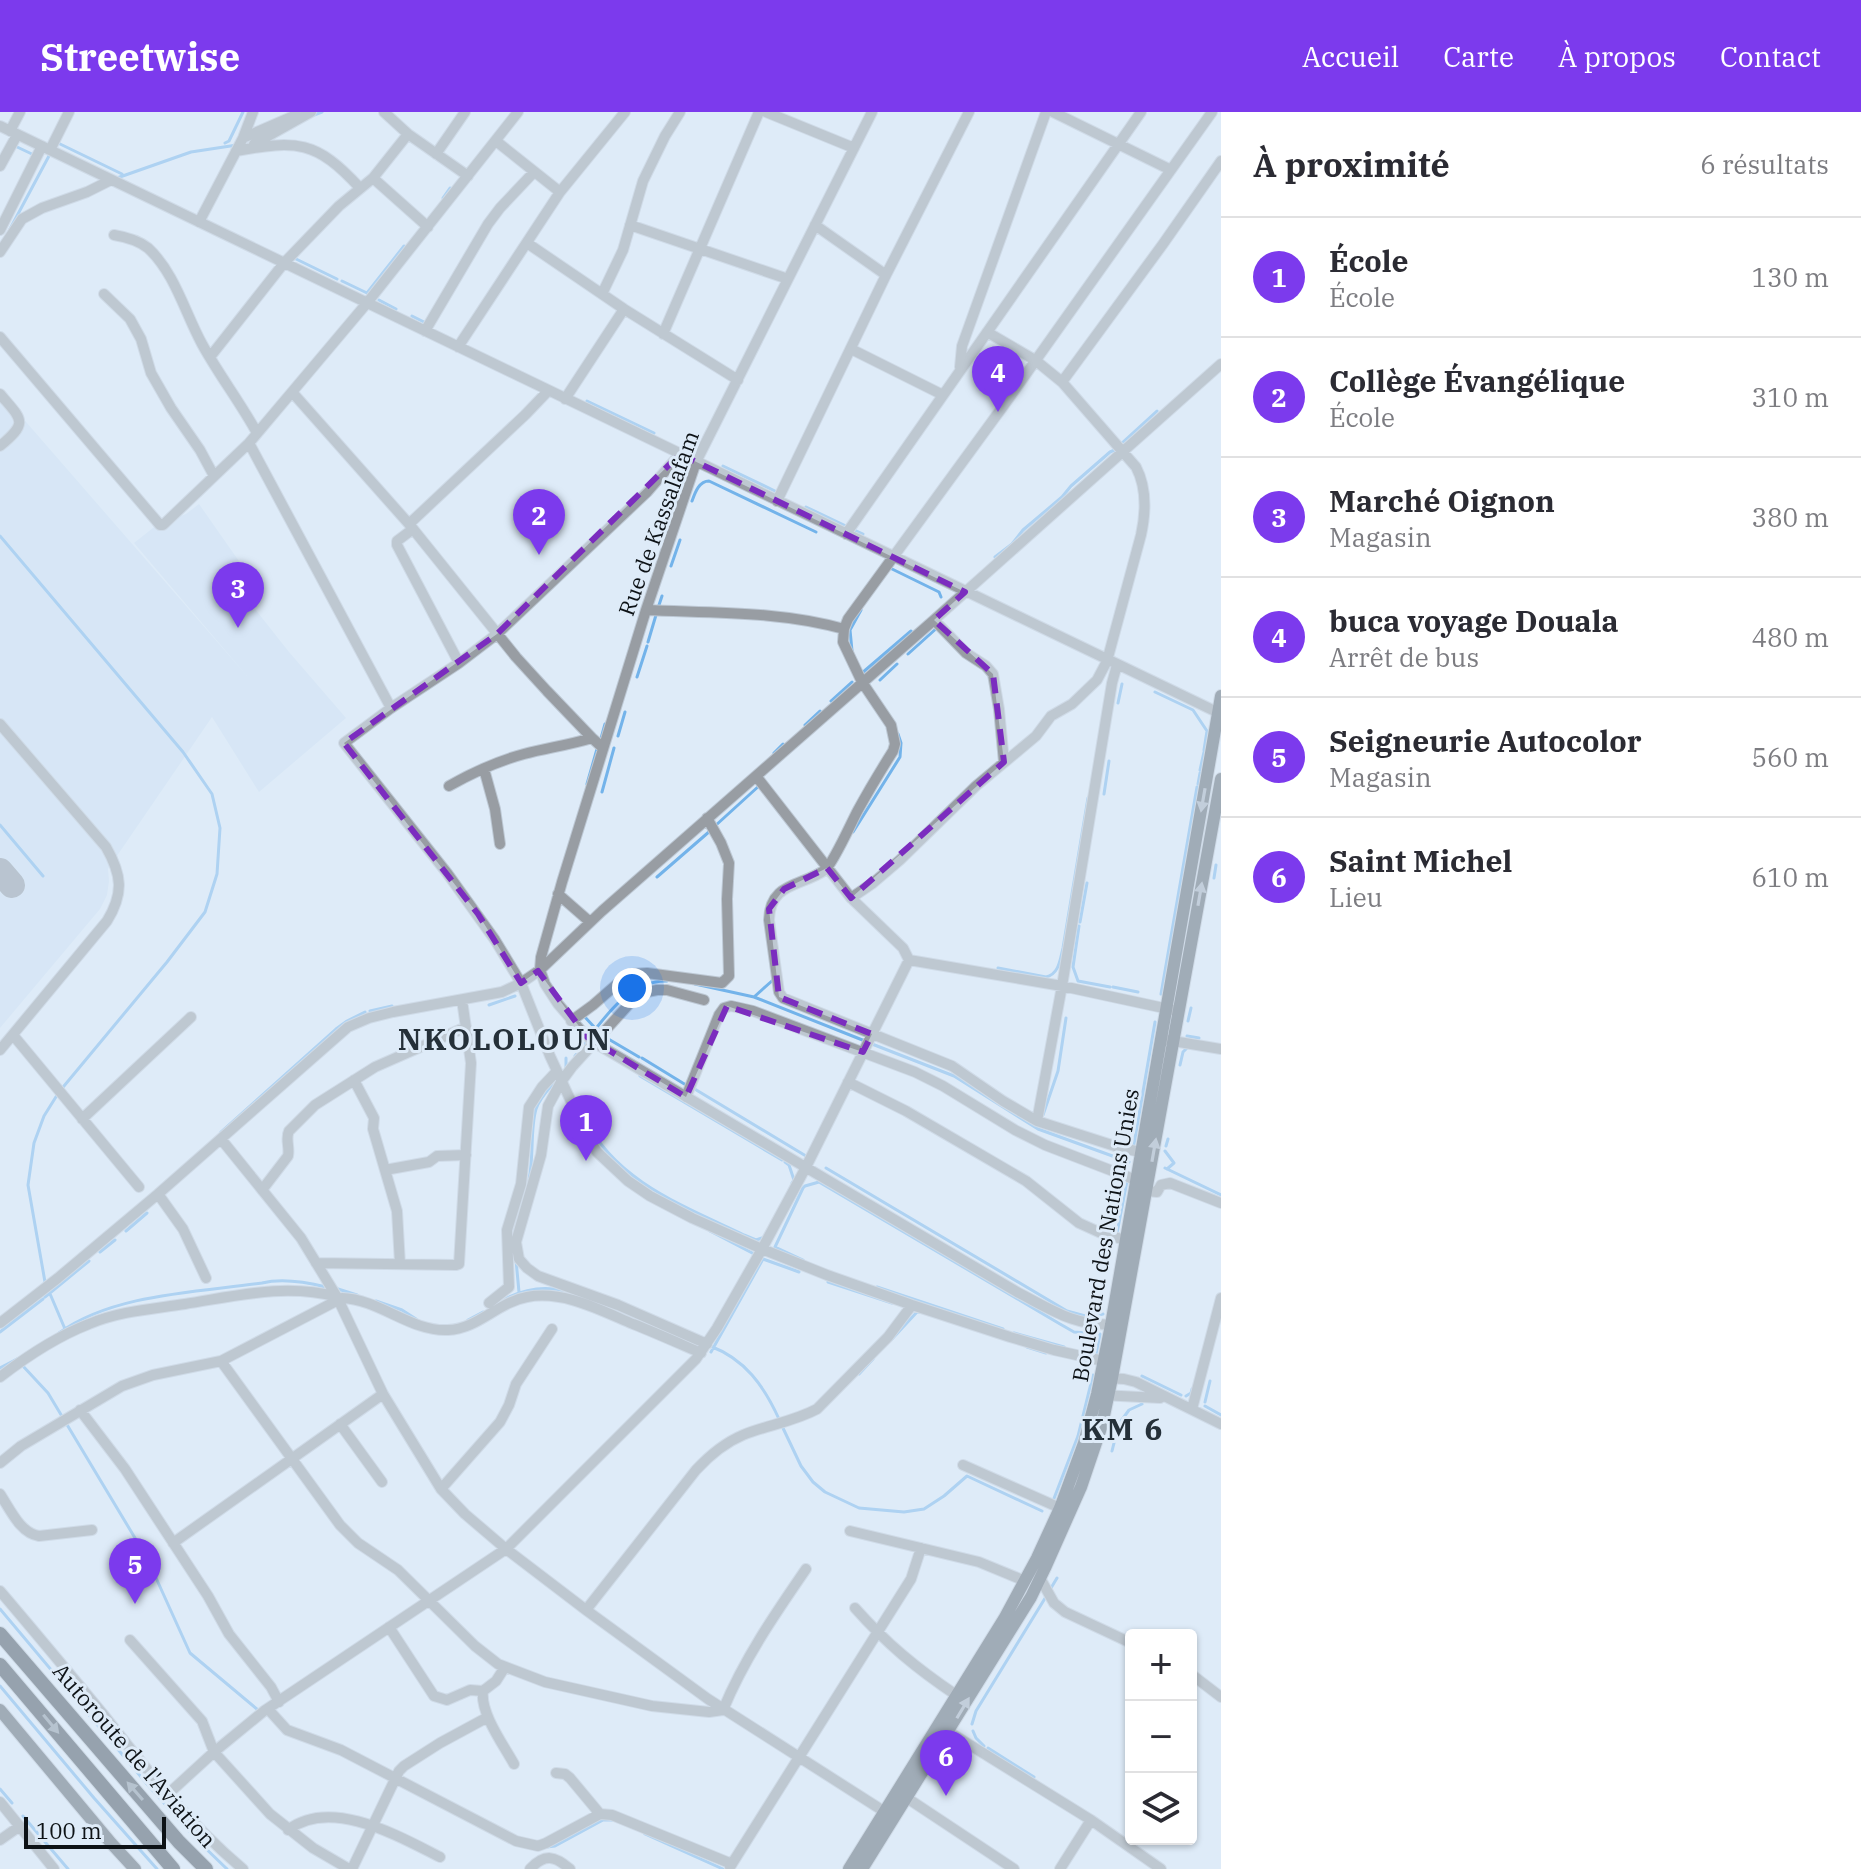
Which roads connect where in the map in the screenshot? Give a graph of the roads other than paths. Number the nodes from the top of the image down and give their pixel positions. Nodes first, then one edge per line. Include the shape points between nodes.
1 (20, 112) edge
2 (69, 112) edge
3 (253, 112) edge
4 (302, 112) edge
5 (311, 112) edge
6 (384, 112) edge
7 (465, 112) edge
8 (518, 112) edge
9 (625, 112) edge
10 (680, 112) edge
11 (759, 112) edge
12 (766, 112) edge
13 (872, 112) edge
14 (969, 112) edge
15 (1046, 112) edge
16 (1053, 112) edge
17 (1141, 112) edge
18 (1212, 112) edge
19 (9, 131) edge
20 (408, 134) junction
21 (496, 141) junction
22 (1119, 143) junction
23 (242, 146) junction
24 (46, 148) junction
25 (854, 148) junction
26 (436, 154) junction
27 (1221, 161) edge
28 (0, 166) edge
29 (1171, 170) junction
30 (534, 172) junction
31 (468, 176) junction
32 (373, 178) junction
33 (111, 180) junction
34 (360, 188) junction
35 (560, 192) junction
36 (199, 222) junction
37 (630, 225) junction
38 (815, 225) junction
39 (428, 227) junction
40 (0, 230) edge
41 (114, 235) dead end
42 (527, 243) junction
43 (701, 248) junction
44 (0, 252) edge
45 (284, 263) junction
46 (886, 275) junction
47 (788, 279) junction
48 (104, 294) dead end
49 (602, 294) junction
50 (367, 303) junction
51 (624, 309) junction
52 (425, 331) junction
53 (987, 332) junction
54 (663, 334) junction
55 (0, 337) edge
56 (458, 347) junction
57 (851, 349) junction
58 (210, 357) junction
59 (1035, 360) junction
60 (1221, 364) edge
61 (960, 372) junction
62 (738, 380) junction
63 (1062, 382) junction
64 (548, 391) junction
65 (292, 392) junction
66 (0, 394) edge
67 (943, 395) junction
68 (565, 399) junction
69 (257, 433) junction
70 (249, 443) junction
71 (0, 446) edge
72 (1123, 450) junction
73 (680, 454) junction
74 (696, 462) junction
75 (214, 476) junction
76 (777, 501) junction
77 (411, 527) junction
78 (846, 534) junction
79 (893, 557) junction
80 (965, 592) junction
81 (646, 610) junction
82 (934, 620) junction
83 (844, 629) junction
84 (497, 634) junction
85 (459, 663) junction
86 (1112, 663) junction
87 (862, 682) junction
88 (1221, 696) edge
89 (391, 708) junction
90 (1219, 714) edge
91 (0, 724) edge
92 (592, 738) junction
93 (603, 748) junction
94 (1004, 762) junction
95 (484, 769) junction
96 (756, 776) junction
97 (1221, 779) edge
98 (449, 786) dead end
99 (707, 818) junction
100 (500, 844) dead end
101 (827, 868) junction
102 (558, 894) junction
103 (851, 898) junction
104 (590, 922) junction
105 (909, 960) junction
106 (540, 970) junction
107 (521, 983) junction
108 (1062, 986) junction
109 (462, 1000) junction
110 (704, 1000) dead end
111 (1172, 1010) junction
112 (191, 1017) dead end
113 (571, 1021) junction
114 (466, 1027) junction
115 (872, 1034) junction
116 (13, 1035) junction
117 (590, 1039) junction
118 (1167, 1040) junction
119 (1221, 1049) edge
120 (0, 1050) edge
121 (863, 1052) junction
122 (558, 1074) junction
123 (354, 1080) junction
124 (848, 1082) junction
125 (686, 1097) junction
126 (82, 1119) junction
127 (1037, 1121) junction
128 (221, 1139) junction
129 (1140, 1152) junction
130 (466, 1155) junction
131 (806, 1167) junction
132 (385, 1170) junction
133 (1136, 1180) junction
134 (139, 1187) dead end
135 (262, 1190) junction
136 (1146, 1191) junction
137 (158, 1194) junction
138 (1221, 1203) edge
139 (1125, 1240) junction
140 (762, 1249) junction
141 (316, 1263) junction
142 (400, 1264) junction
143 (206, 1278) dead end
144 (337, 1297) junction
145 (1221, 1298) edge
146 (489, 1303) dead end
147 (912, 1305) junction
148 (0, 1323) edge
149 (1116, 1324) junction
150 (552, 1329) dead end
151 (1216, 1342) edge
152 (704, 1348) junction
153 (221, 1361) junction
154 (1109, 1362) junction
155 (0, 1377) edge
156 (1106, 1378) junction
157 (383, 1394) junction
158 (1103, 1395) junction
159 (1166, 1398) junction
160 (1192, 1409) junction
161 (70, 1416) junction
162 (340, 1424) junction
163 (1221, 1424) edge
164 (2, 1457) edge
165 (292, 1457) junction
166 (963, 1465) dead end
167 (382, 1482) dead end
168 (441, 1489) junction
169 (0, 1494) edge
170 (1060, 1508) junction
171 (92, 1530) dead end
172 (850, 1531) dead end
173 (173, 1543) junction
174 (921, 1548) junction
175 (506, 1549) junction
176 (806, 1569) dead end
177 (1040, 1578) junction
178 (1025, 1581) junction
179 (0, 1591) edge
180 (428, 1600) junction
181 (855, 1608) dead end
182 (586, 1610) junction
183 (389, 1627) junction
184 (877, 1632) junction
185 (0, 1634) edge
186 (130, 1640) dead end
187 (1125, 1640) edge
188 (0, 1665) edge
189 (505, 1667) junction
190 (1197, 1679) edge
191 (483, 1691) junction
192 (956, 1695) junction
193 (1221, 1697) edge
194 (279, 1702) junction
195 (0, 1710) edge
196 (266, 1710) junction
197 (723, 1710) junction
198 (488, 1717) junction
199 (943, 1728) junction
200 (214, 1752) junction
201 (800, 1757) junction
202 (514, 1764) dead end
203 (556, 1773) dead end
204 (395, 1778) junction
205 (167, 1795) junction
206 (907, 1798) junction
207 (0, 1802) edge
208 (885, 1812) junction
209 (600, 1814) junction
210 (1091, 1820) junction
211 (373, 1825) junction
212 (20, 1826) junction
213 (288, 1830) junction
214 (0, 1840) edge
215 (440, 1857) dead end
216 (730, 1867) edge
217 (867, 1867) edge
218 (1155, 1868) edge
219 (54, 1869) edge
220 (135, 1869) edge
221 (173, 1869) edge
222 (206, 1869) edge
223 (243, 1869) edge
224 (350, 1869) edge
225 (530, 1869) edge
226 (570, 1869) edge
227 (849, 1869) edge
228 (1014, 1869) edge
229 (1060, 1869) edge

1 - 19 street
2 - 24 street
3 - 23 street
4 - 23 street
5 - 23 street
6 - 20 street
7 - 26 street
8 - 21 street
9 - 35 street
10 - 37 street via 643,181
11 - 43 street
12 - 25 street
13 - 25 street, Rue de Kassalafam
14 - 46 street
15 - 61 street via 962,346
16 - 22 street
17 - 22 street
18 - 29 street
19 - 24 street
19 - 28 street
20 - 26 street
20 - 32 street
21 - 30 street
21 - 31 street
22 - 29 street
22 - 53 street
23 - 34 street via 309,148
23 - 36 street
24 - 33 street
24 - 40 street
25 - 38 street, Rue de Kassalafam
26 - 31 street
27 - 63 street
29 - 59 street
30 - 35 street
30 - 52 street via 488,224
31 - 39 street
32 - 34 street
32 - 39 street
33 - 36 street
33 - 44 street via 22,219
34 - 45 street
35 - 42 street
36 - 45 street
37 - 43 street
37 - 49 street
38 - 46 street
38 - 47 street, Rue de Kassalafam
39 - 50 street
41 - 58 street via 141,243 158,261
42 - 49 street
42 - 56 street
43 - 47 street
43 - 54 street
45 - 50 street
45 - 58 street
46 - 57 street
47 - 62 street, Rue de Kassalafam
48 - 75 street via 130,319 151,373
49 - 51 street
50 - 52 street
50 - 65 street
51 - 54 street
51 - 68 street
52 - 56 street
53 - 59 street
53 - 61 street
54 - 62 street
55 - 75 street via 160,525
56 - 64 street
57 - 67 street
57 - 76 street
58 - 69 street
59 - 63 street
59 - 79 street
60 - 72 street
61 - 67 street
62 - 74 street, Rue de Kassalafam
63 - 72 street
64 - 68 street
64 - 77 street
65 - 69 street
65 - 77 street
66 - 71 street via 20,418 16,433
67 - 78 street
68 - 73 street
69 - 70 street
70 - 75 street
70 - 89 street
72 - 80 street
72 - 86 street via 1143,483 1144,520
73 - 74 street
73 - 84 street
74 - 76 street
74 - 81 street, Rue de Kassalafam
76 - 78 street
77 - 84 street
77 - 85 street via 397,545
78 - 79 street
79 - 80 street
79 - 83 street
80 - 82 street
80 - 86 street
81 - 83 street via 769,617
81 - 93 street, Rue de Kassalafam
82 - 87 street
82 - 94 street via 993,674
83 - 87 street via 843,642
84 - 85 street
84 - 92 street
85 - 89 street
86 - 90 street
86 - 94 street via 1087,692 1051,716
86 - 108 street
87 - 96 street
87 - 101 street via 891,725 895,744
88 - 90 main road, Boulevard des Nations Unies
89 - 107 street via 344,743 470,904
90 -> 111 main road, Boulevard des Nations Unies
91 - 116 street via 106,847 120,881 107,921
92 - 93 street
92 - 95 street
93 - 102 street, Rue de Kassalafam
94 - 103 street via 900,860
95 - 98 street
95 - 100 street
96 - 99 street
96 - 101 street
111 -> 97 main road, Boulevard des Nations Unies
99 - 104 street
99 - 113 street via 729,863 727,979 722,983 632,974
101 - 103 street
101 - 115 street via 784,889 772,902 769,920 779,992
102 - 104 street
102 - 106 street, Rue de Kassalafam
103 - 105 street
104 - 106 street
105 - 108 street
105 - 115 street
106 - 107 street
106 - 113 street
107 - 109 street
107 - 122 street
108 - 111 street
108 - 127 street
109 - 114 street
109 - 128 street via 393,1012 348,1027
110 - 117 street via 667,990 642,993
111 - 118 main road, Boulevard des Nations Unies
112 - 126 street
113 - 117 street
114 - 123 street
114 - 130 street via 471,1063
115 - 121 street
115 - 127 street via 952,1066
116 - 120 street
116 - 126 street
117 - 122 street via 572,1067
117 - 125 street
118 - 119 street
118 - 129 main road, Boulevard des Nations Unies
136 -> 118 main road, Boulevard des Nations Unies
121 - 124 street
121 - 125 street via 731,1006 719,1015
121 - 133 street via 943,1086 1045,1145
122 - 140 street via 597,1152 628,1181 692,1218
122 - 146 street via 529,1107 521,1184 507,1230 509,1287
122 - 152 street via 516,1242 519,1259 538,1276 618,1305
123 - 132 street via 374,1118
123 - 135 street via 315,1105 289,1131 288,1156
124 - 131 street
124 - 139 street via 1026,1181 1079,1223
125 - 131 street
126 - 134 street
127 - 129 street
128 - 135 street
128 - 137 street
129 - 133 main road, Boulevard des Nations Unies
130 - 132 street via 437,1156
130 - 142 street via 459,1264
131 - 140 street
131 - 149 street via 1054,1311 1093,1325
132 - 142 street via 397,1211
133 - 139 main road, Boulevard des Nations Unies
135 - 141 street
136 - 138 street via 1157,1192 1170,1183
136 - 149 main road, Boulevard des Nations Unies
137 - 143 street via 183,1229
137 - 148 street
139 - 149 main road, Boulevard des Nations Unies
140 - 147 street
140 - 152 street
141 - 142 street
141 - 144 street
144 - 152 street via 447,1330 478,1322 526,1297 546,1295
144 - 153 street
144 - 155 street via 271,1291 109,1317 66,1335
144 - 157 street
145 - 151 street
147 - 154 street
147 - 182 street via 817,1409 743,1435 709,1457
149 - 154 main road, Boulevard des Nations Unies
150 - 168 street via 520,1376 500,1422
151 - 160 street
152 - 175 street
153 - 161 street via 122,1386
153 - 165 street
154 - 156 main road, Boulevard des Nations Unies
156 - 158 main road, Boulevard des Nations Unies
156 - 159 street via 1136,1382
157 - 162 street
157 - 168 street
158 - 159 street
158 - 170 main road, Boulevard des Nations Unies
158 - 177 main road, Boulevard des Nations Unies via 1081,1487
159 - 160 street
160 - 163 street
161 - 164 street
161 - 173 street via 125,1469
162 - 165 street
162 - 167 street
165 - 173 street
165 - 180 street via 340,1525
166 - 170 street
168 - 175 street
169 - 171 street via 32,1535
170 - 178 main road, Boulevard des Nations Unies
172 - 174 street
173 - 194 street
174 - 178 street via 979,1562
174 - 184 street via 911,1579
175 - 180 street
175 - 182 street
176 - 197 street via 759,1638
177 - 187 street via 1065,1612
199 -> 177 main road, Boulevard des Nations Unies
178 - 192 main road, Boulevard des Nations Unies
179 - 205 street
180 - 183 street
180 - 189 street
181 - 184 street
182 - 197 street
183 - 191 street via 434,1696 447,1700 470,1690
183 - 194 street
184 - 192 street
184 - 201 street
222 -> 185 highway, Autoroute de l'Aviation
186 - 200 street via 202,1721
188 -> 221 highway, Autoroute de l'Aviation
189 - 191 street
189 - 197 street via 545,1682 652,1706
190 - 193 street
191 - 198 street
192 - 199 main road, Boulevard des Nations Unies
194 - 196 street
195 - 220 main road
196 - 200 street
196 - 204 street via 287,1730
197 - 201 street
198 - 202 street
198 - 204 street via 419,1755
199 - 206 main road, Boulevard des Nations Unies
199 - 208 main road, Boulevard des Nations Unies
199 - 210 street
200 - 205 street
200 - 213 street
201 - 208 street
201 - 216 street
203 - 209 street via 570,1778
204 - 209 street via 502,1835 538,1846
204 - 211 street
205 - 223 street
206 - 217 main road, Boulevard des Nations Unies
206 - 228 street
207 - 212 street
208 - 227 main road, Boulevard des Nations Unies
209 - 216 street
210 - 218 street
210 - 229 street
211 - 213 street via 316,1818
211 - 215 street
211 - 224 street
212 - 214 street
212 - 219 street
213 - 224 street
225 - 226 street via 547,1858

